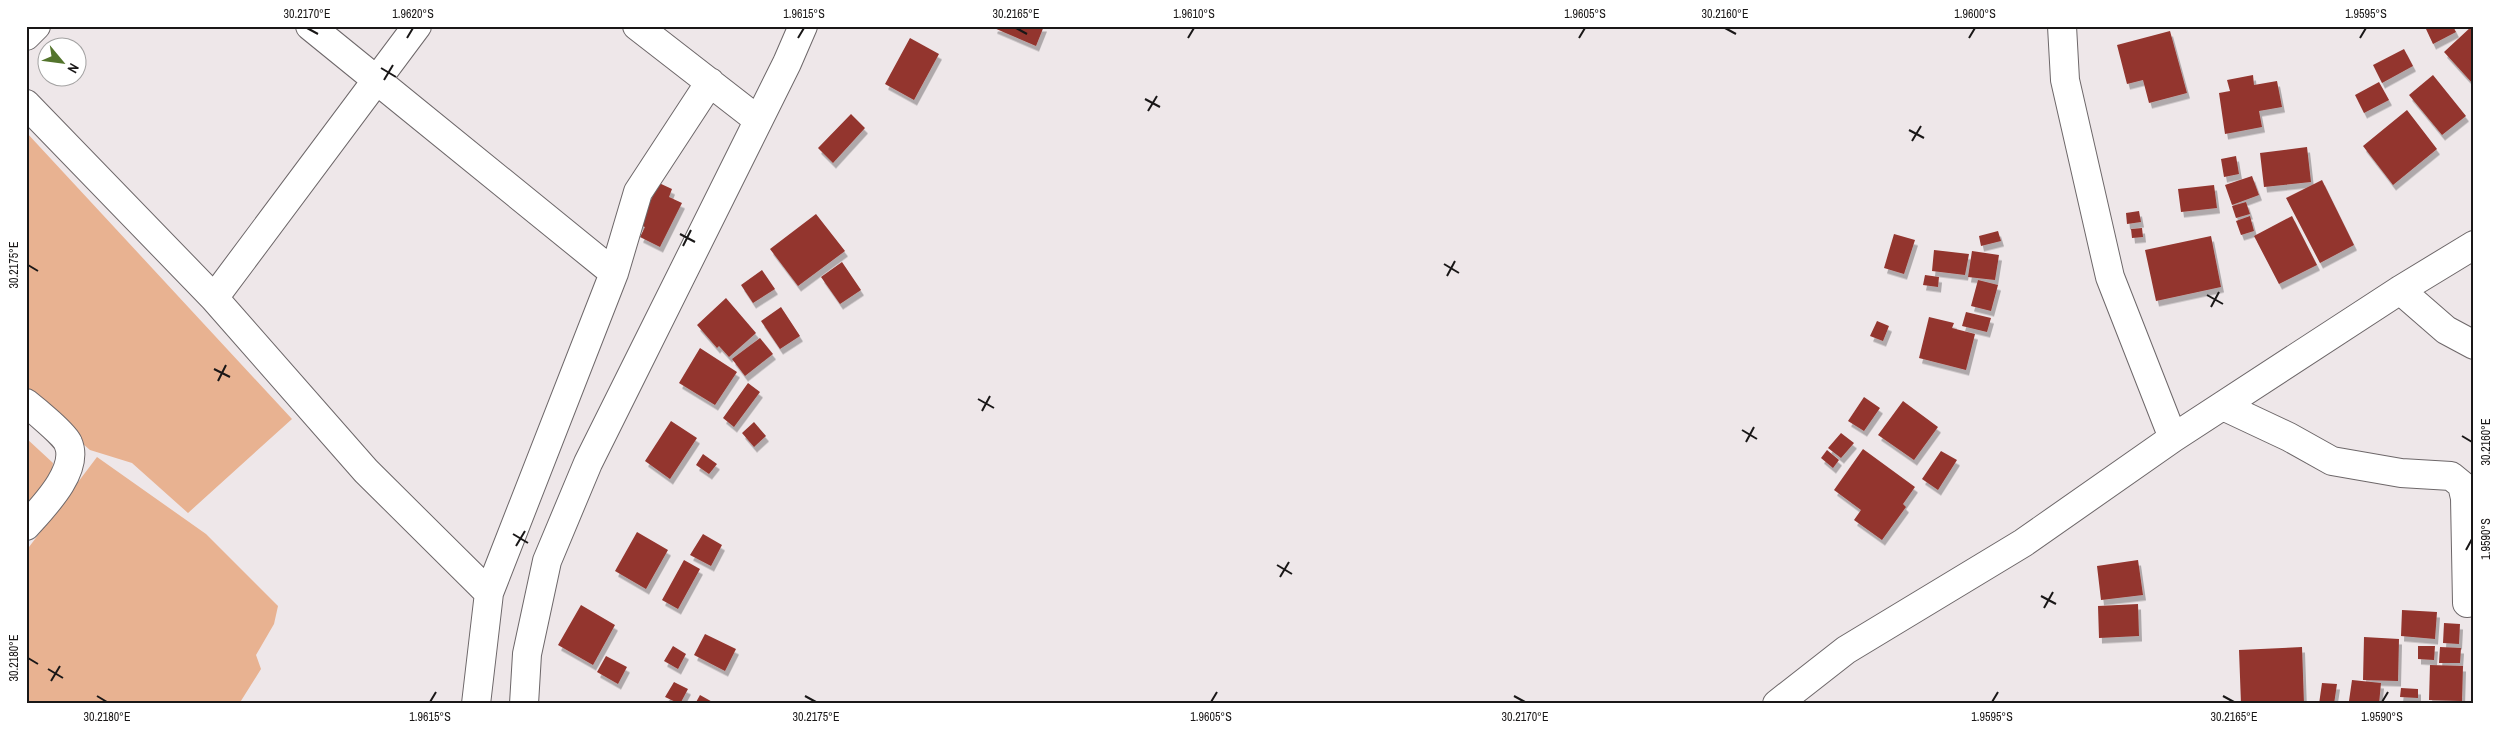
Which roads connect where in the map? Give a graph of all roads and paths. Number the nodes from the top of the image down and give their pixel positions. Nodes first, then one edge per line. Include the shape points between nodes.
1 (36, 26) edge
2 (310, 26) edge
3 (417, 26) edge
4 (637, 26) edge
5 (803, 26) edge
6 (2062, 26) edge
7 (26, 36) edge
8 (377, 80) junction
9 (710, 82) junction
10 (26, 104) edge
11 (758, 120) junction
12 (2474, 245) edge
13 (614, 273) junction
14 (2400, 290) junction
15 (214, 298) junction
16 (2474, 345) edge
17 (26, 403) edge
18 (2223, 406) junction
19 (2173, 438) junction
20 (26, 526) edge
21 (489, 593) junction
22 (2467, 602) dead end
23 (476, 704) edge
24 (524, 704) edge
25 (1777, 704) edge

1 - 7 street
2 - 8 street
3 - 8 street
4 - 9 street
5 - 11 street
6 - 19 street via 2065,80 2110,277
8 - 13 street
8 - 15 street
9 - 11 street
9 - 13 street via 638,192
10 - 15 street
11 - 24 street via 588,463 547,561 527,654
12 - 14 street
13 - 21 street
14 - 16 street via 2446,330
14 - 18 street
15 - 21 street via 366,471
17 - 20 street via 68,442 72,461 54,494
18 - 19 street
18 - 22 street via 2332,461 2401,473 2451,476 2462,485 2465,498
19 - 25 street via 2023,543 1846,650
21 - 23 street

